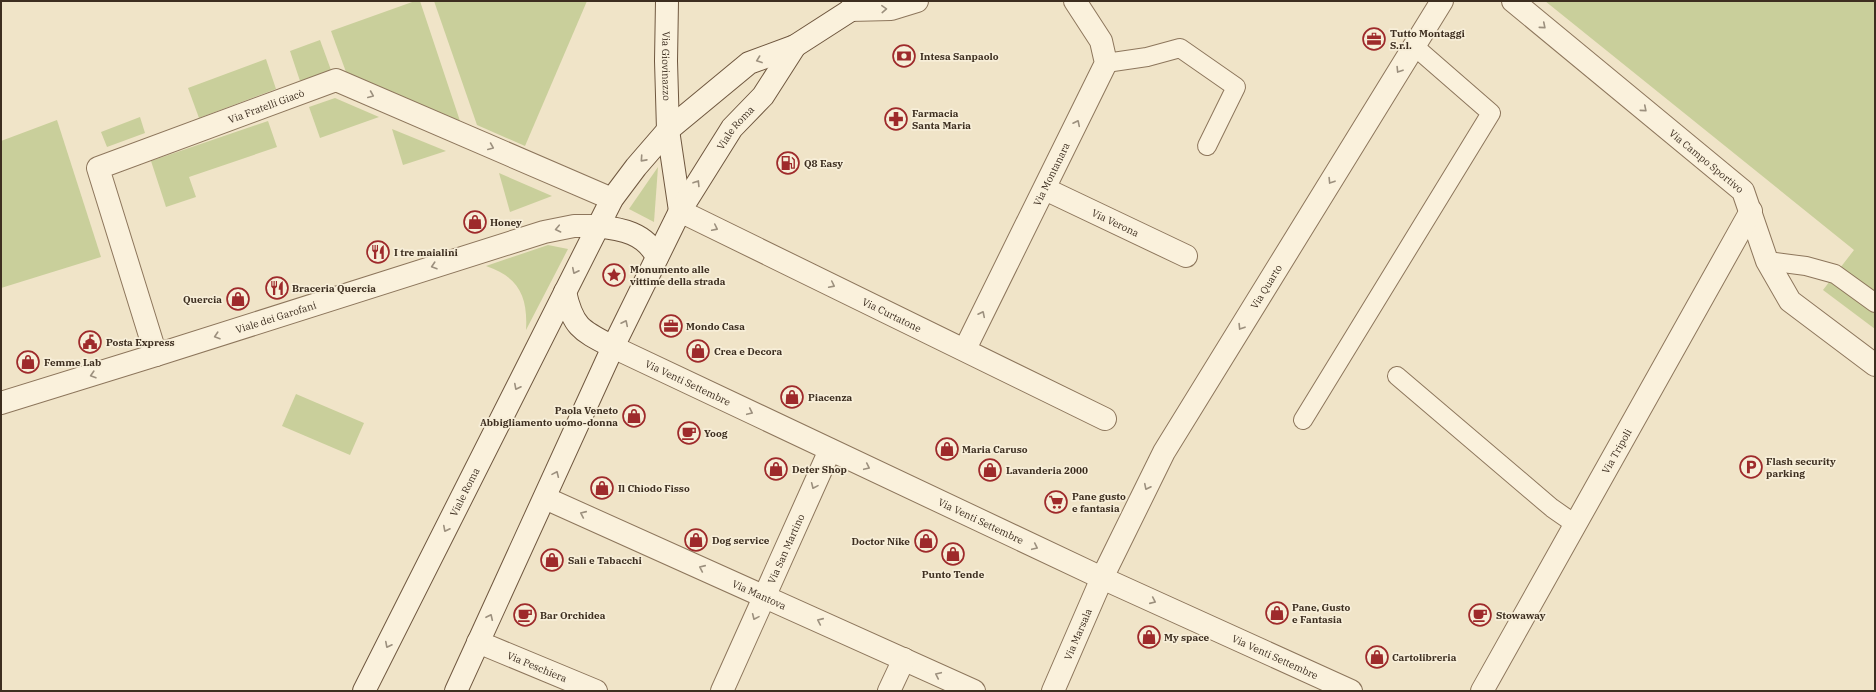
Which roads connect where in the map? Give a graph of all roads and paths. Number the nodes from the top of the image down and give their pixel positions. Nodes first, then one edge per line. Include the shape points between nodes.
1 (667, 1) edge
2 (918, 1) edge
3 (1075, 1) edge
4 (1442, 1) edge
5 (1513, 1) edge
6 (857, 6) edge
7 (795, 46) junction
8 (1414, 46) junction
9 (1106, 63) junction
10 (668, 130) junction
11 (1207, 146) dead end
12 (1045, 189) junction
13 (612, 199) junction
14 (680, 211) junction
15 (1751, 211) junction
16 (597, 226) junction
17 (1186, 256) dead end
18 (657, 257) junction
19 (1767, 261) junction
20 (565, 292) junction
21 (1875, 303) edge
22 (613, 347) junction
23 (965, 349) junction
24 (156, 355) junction
25 (1875, 365) edge
26 (1397, 376) dead end
27 (1, 402) edge
28 (1105, 419) dead end
29 (1303, 420) dead end
30 (830, 450) junction
31 (545, 498) junction
32 (1575, 524) junction
33 (1102, 578) junction
34 (765, 597) junction
35 (478, 642) junction
36 (904, 659) junction
37 (364, 691) edge
38 (456, 691) edge
39 (596, 691) edge
40 (722, 691) edge
41 (889, 691) edge
42 (974, 691) edge
43 (1053, 691) edge
44 (1350, 691) edge
45 (1482, 691) edge

1 - 10 street, Via Giovinazzo
6 -> 2 street via 891,9
3 - 9 street via 1101,41
4 - 8 street, Via Quarto
5 -> 15 street, Via Campo Sportivo via 1743,191
6 - 7 street, Viale Roma
7 -> 10 street, Viale Roma via 748,63
14 -> 7 street, Viale Roma via 732,128 764,96
8 - 29 lane via 1491,113
8 -> 33 street, Via Quarto via 1164,452
9 - 11 lane via 1147,57 1180,48 1236,87
12 -> 9 street, Via Montanara
10 -> 13 street, Viale Roma
10 - 14 street
12 - 17 street, Via Verona
23 -> 12 street, Via Montanara
13 - 16 street, Viale Roma
24 -> 13 street, Via Fratelli Giacò via 98,168 336,80
14 - 18 street, Viale Roma
14 -> 23 street, Via Curtatone
15 - 19 street, Via Campo Sportivo
15 - 32 street, Via Tripoli
16 - 18 street via 620,229 637,236 648,243
16 -> 20 street, Viale Roma
16 -> 24 street, Viale dei Garofani via 574,226 544,232
22 -> 18 street, Viale Roma
19 - 21 lane via 1806,266 1835,274
19 - 25 street, Via Campo Sportivo via 1790,301
20 - 22 street via 574,322 587,333
20 -> 37 street, Viale Roma
22 -> 30 street, Via Venti Settembre
31 -> 22 street, Viale Roma
23 - 28 street, Via Curtatone
24 -> 27 street, Viale dei Garofani
26 - 32 lane via 1552,508
30 -> 33 street, Via Venti Settembre
30 -> 34 street, Via San Martino
34 -> 31 street, Via Mantova
35 -> 31 street, Viale Roma
32 - 45 street, Via Tripoli
33 - 43 street, Via Marsala
33 -> 44 street, Via Venti Settembre
36 -> 34 street, Via Mantova
34 -> 40 street, Via San Martino
35 - 38 street, Viale Roma
35 - 39 street, Via Peschiera
36 - 41 street
42 -> 36 street, Via Mantova

